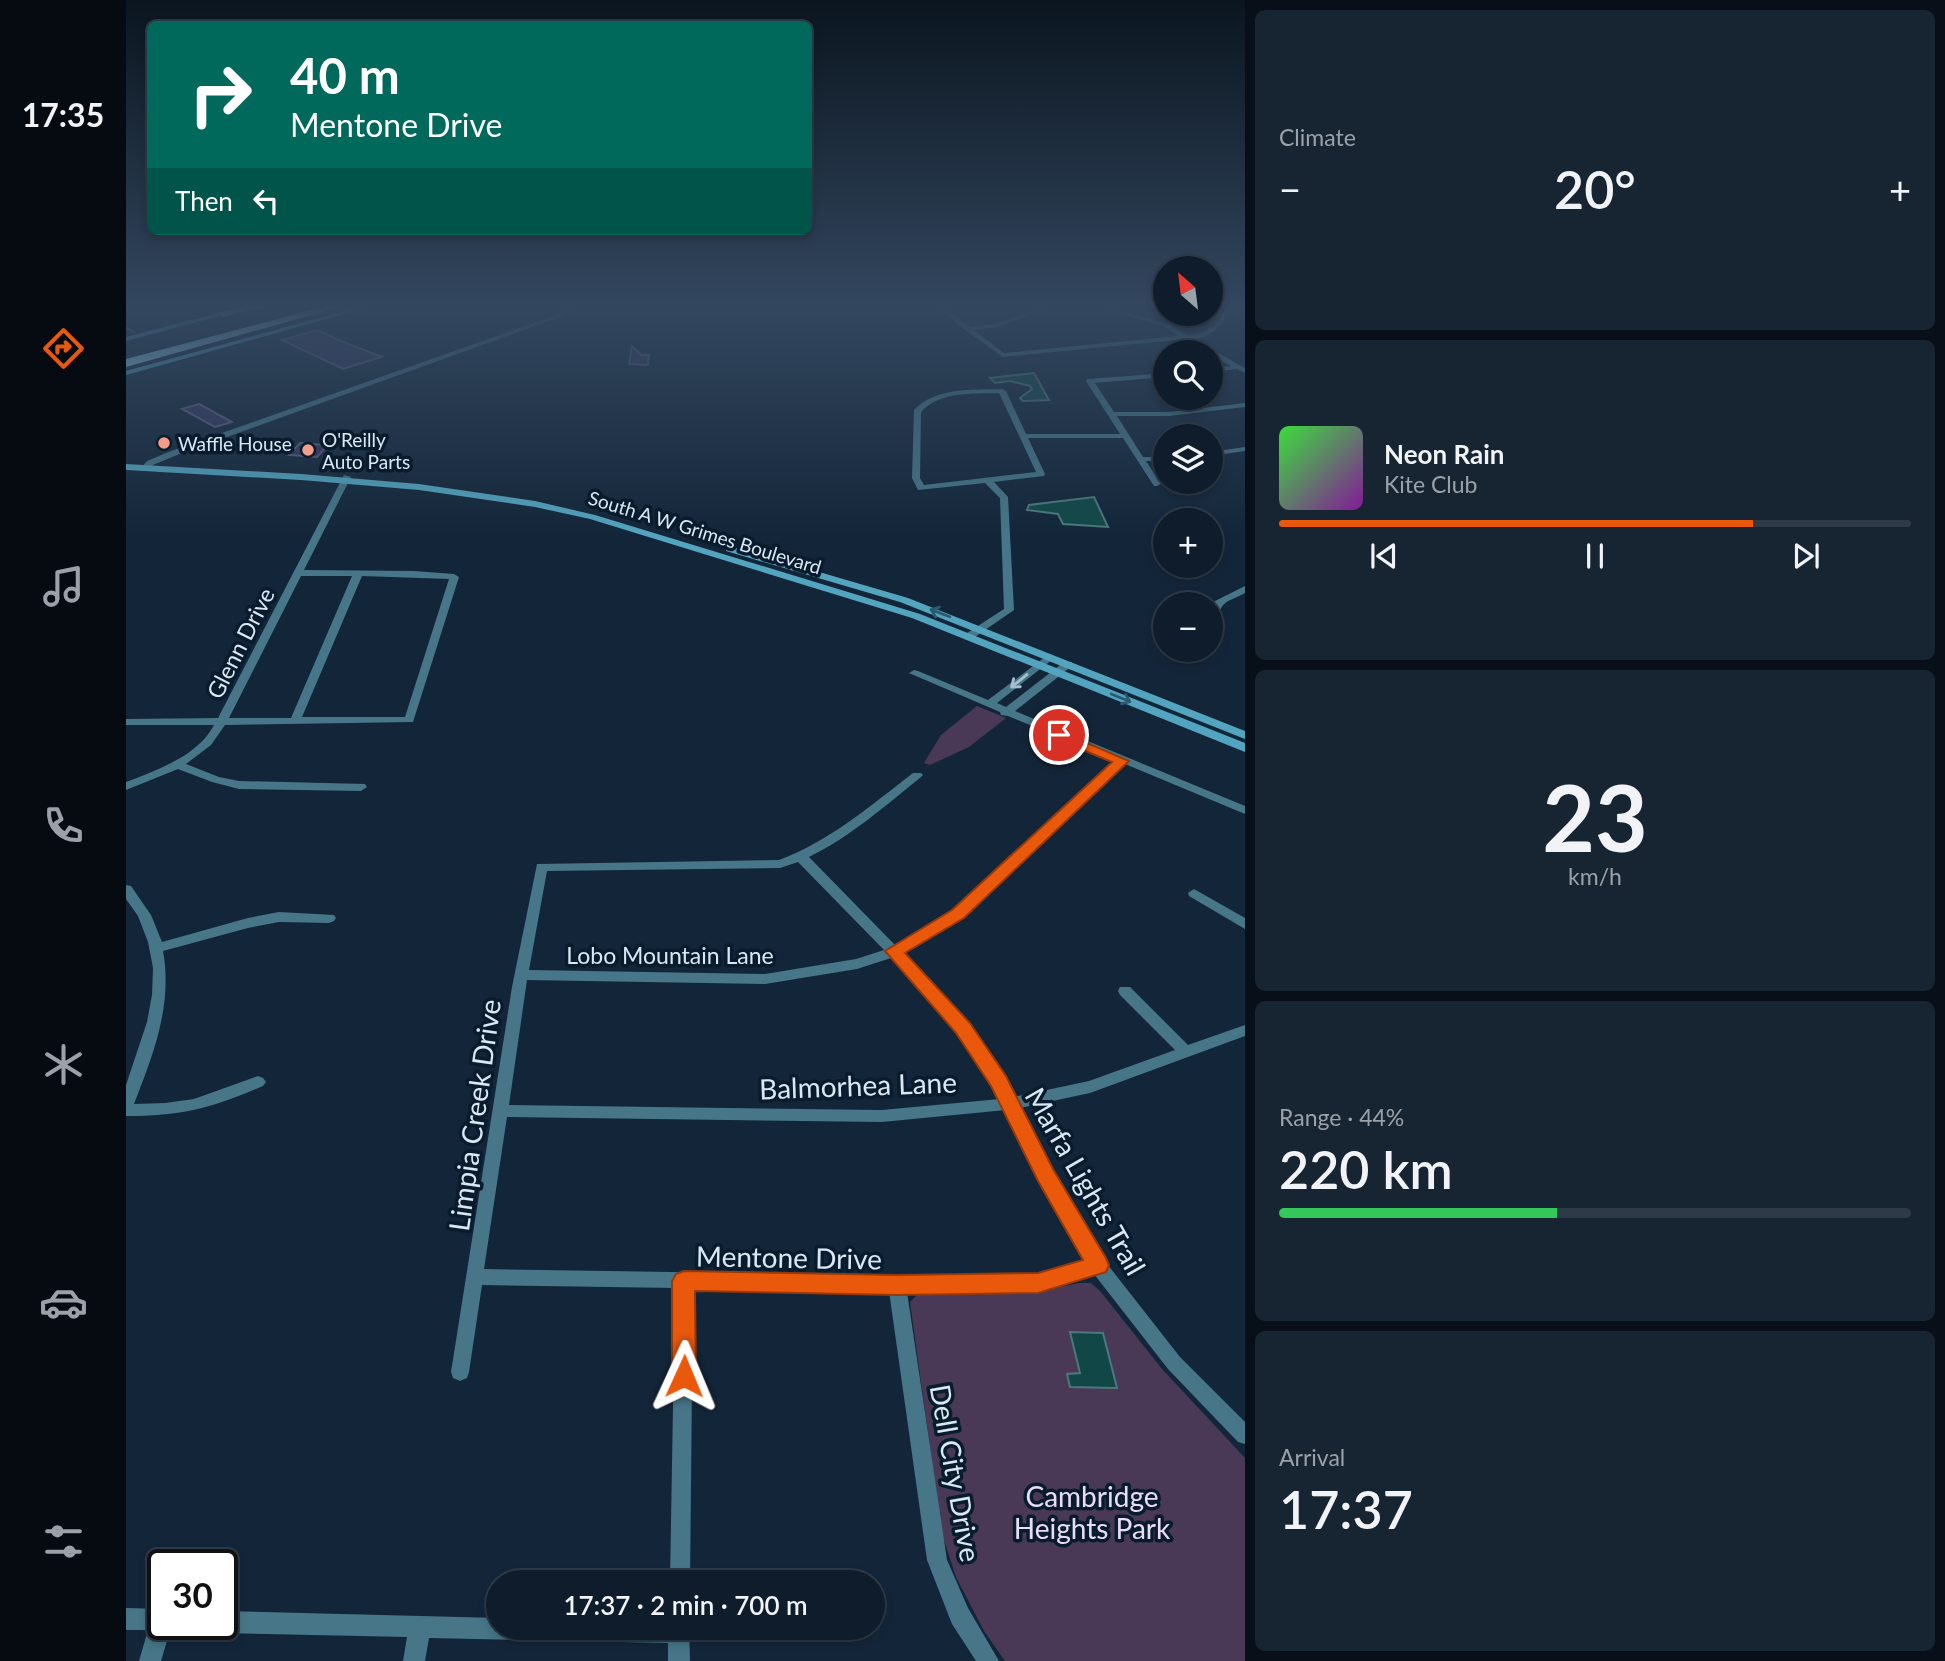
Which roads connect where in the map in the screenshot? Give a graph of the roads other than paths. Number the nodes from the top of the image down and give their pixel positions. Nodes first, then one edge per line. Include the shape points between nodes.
1 (379, 382) edge
2 (1090, 382) edge
3 (1245, 405) edge
4 (1112, 414) junction
5 (1025, 436) junction
6 (1126, 436) junction
7 (1245, 449) edge
8 (1223, 452) edge
9 (1141, 459) junction
10 (1153, 459) edge
11 (126, 461) edge
12 (148, 466) junction
13 (126, 467) edge
14 (1153, 478) edge
15 (346, 480) junction
16 (987, 480) junction
17 (642, 528) junction
18 (297, 573) junction
19 (358, 574) junction
20 (1245, 589) edge
21 (869, 590) junction
22 (832, 591) junction
23 (1223, 600) edge
24 (980, 629) junction
25 (968, 637) junction
26 (1049, 657) junction
27 (1038, 665) junction
28 (1063, 668) junction
29 (914, 673) dead end
30 (988, 705) junction
31 (1005, 713) junction
32 (222, 719) junction
33 (295, 720) junction
34 (126, 722) edge
35 (1202, 724) junction
36 (1245, 735) edge
37 (1245, 748) edge
38 (1122, 761) junction
39 (179, 765) junction
40 (917, 775) dead end
41 (126, 786) edge
42 (361, 787) dead end
43 (1245, 810) edge
44 (802, 858) junction
45 (126, 889) edge
46 (1194, 893) dead end
47 (329, 918) dead end
48 (1245, 924) edge
49 (159, 948) junction
50 (894, 951) junction
51 (521, 975) junction
52 (1125, 991) dead end
53 (1245, 1030) edge
54 (1186, 1052) junction
55 (258, 1082) dead end
56 (1010, 1104) junction
57 (126, 1107) edge
58 (502, 1111) junction
59 (1098, 1265) junction
60 (476, 1277) junction
61 (684, 1281) junction
62 (897, 1285) junction
63 (460, 1372) dead end
64 (1245, 1435) edge
65 (680, 1570) edge
66 (126, 1619) edge
67 (147, 1620) edge
68 (238, 1622) edge
69 (420, 1626) junction
70 (486, 1627) edge
71 (156, 1640) edge
72 (679, 1640) edge
73 (150, 1661) edge
74 (414, 1661) edge
75 (679, 1661) edge
76 (988, 1661) edge

1 - 12 street
2 - 4 street
3 - 4 street via 1169,414
4 - 6 street
5 - 6 street
5 - 16 street via 1041,474
5 - 16 street via 1002,391 947,396 921,406 917,412 916,478 921,488
6 - 9 street
7 - 8 street
9 - 10 street
9 - 14 street
11 - 12 main road, South A W Grimes Boulevard
12 - 13 main road, South A W Grimes Boulevard
12 - 15 main road, South A W Grimes Boulevard
15 - 17 main road, South A W Grimes Boulevard via 465,485
15 - 18 street, Glenn Drive
16 - 24 street via 1004,497 1009,610
17 - 21 main road, South A W Grimes Boulevard
17 - 22 main road, South A W Grimes Boulevard
18 - 19 street
18 - 32 street, Glenn Drive
19 - 33 street
19 - 33 street via 454,577 409,720
20 - 23 street
21 - 22 main road
24 -> 21 main road, South A W Grimes Boulevard
22 - 25 main road, South A W Grimes Boulevard
24 - 25 street
24 - 26 main road, South A W Grimes Boulevard
25 - 27 main road, South A W Grimes Boulevard
26 - 27 street
26 - 28 main road, South A W Grimes Boulevard
27 - 28 main road, South A W Grimes Boulevard
27 -> 30 street
28 - 31 street
28 - 35 main road, South A W Grimes Boulevard
29 - 30 street
30 - 31 street
31 - 38 street
32 - 33 street
32 - 34 street
32 - 39 street, Glenn Drive via 201,750
35 - 36 main road, South A W Grimes Boulevard
35 - 37 main road, South A W Grimes Boulevard
38 - 43 street
38 - 50 street, Lobo Mountain Lane via 958,914
39 - 41 street, Glenn Drive
39 - 42 street via 239,785
40 - 44 street
44 - 50 street, Marfa Lights Trail
44 - 51 street, Limpia Creek Drive via 744,867 541,867
45 - 49 street
46 - 48 street
47 - 49 street via 279,917
49 - 57 street via 161,999
50 - 51 street, Lobo Mountain Lane via 857,964 765,979
50 - 56 street, Marfa Lights Trail via 963,1028
51 - 58 street, Limpia Creek Drive
52 - 54 street
53 - 54 street, Balmorhea Lane
54 - 56 street, Balmorhea Lane via 1090,1087
55 - 57 street via 206,1105 176,1110
56 - 58 street, Balmorhea Lane via 882,1116
56 - 59 street, Marfa Lights Trail
58 - 60 street, Limpia Creek Drive
59 - 62 street, Mentone Drive via 1038,1283
59 - 64 street, Marfa Lights Trail via 1174,1363
60 - 61 street, Mentone Drive
60 - 63 street, Limpia Creek Drive
61 - 62 street, Mentone Drive
61 - 65 street
62 - 76 street, Dell City Drive via 937,1560 960,1616
66 - 67 street
68 - 69 street
69 - 70 street
69 - 74 street
71 - 73 street
72 - 75 street

